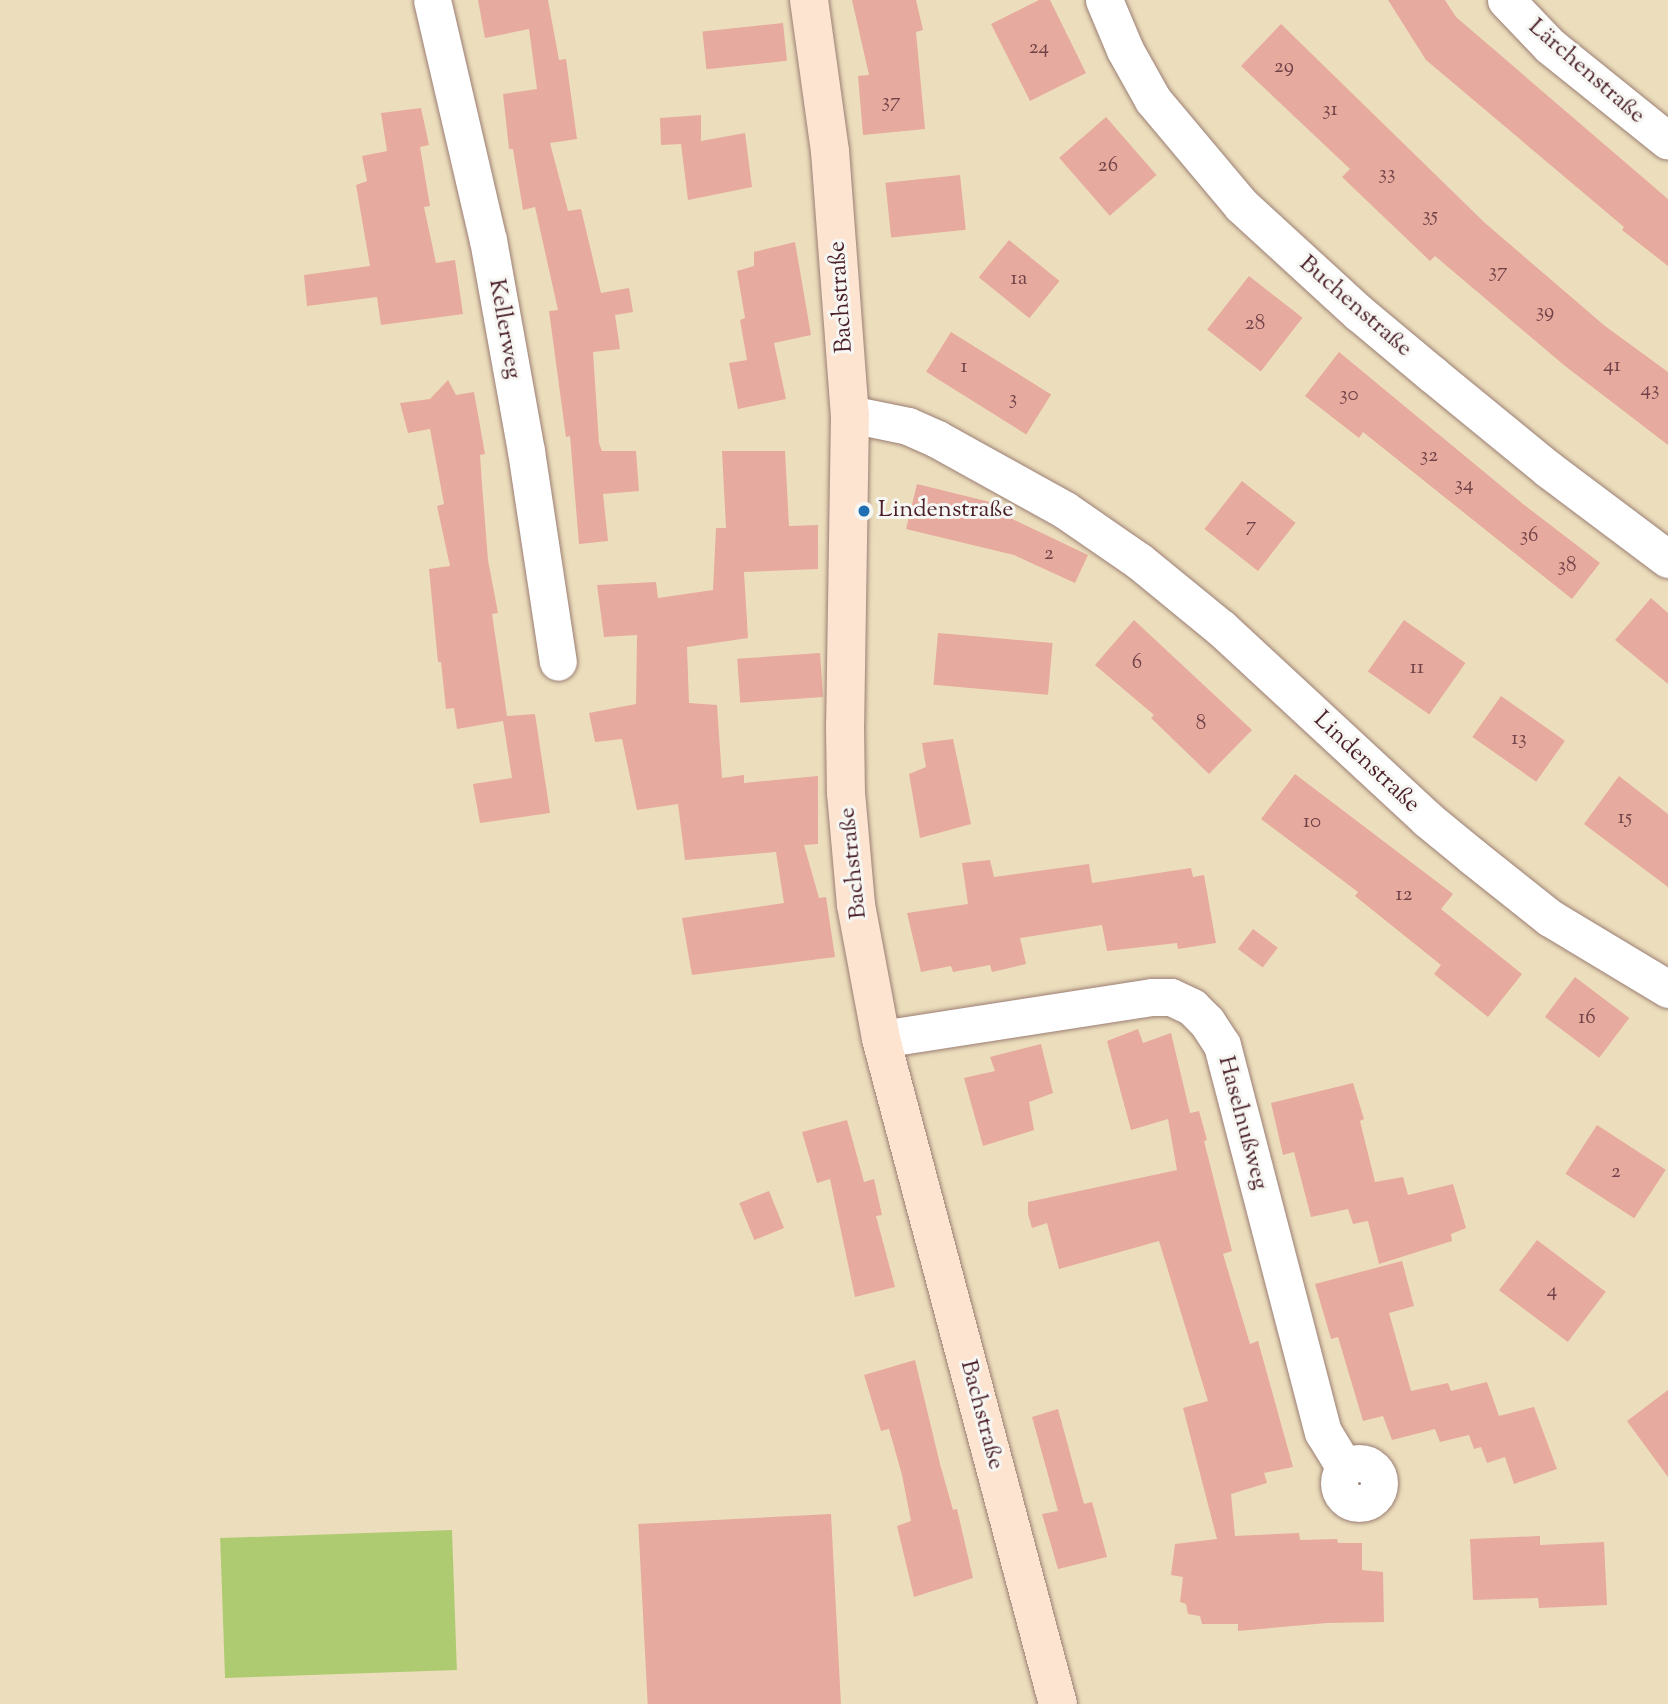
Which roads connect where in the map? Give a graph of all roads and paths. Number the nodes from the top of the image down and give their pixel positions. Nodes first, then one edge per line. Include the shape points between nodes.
1 (432, 0) edge
2 (809, 0) edge
3 (1104, 0) edge
4 (1506, 0) edge
5 (1668, 141) edge
6 (850, 414) junction
7 (1668, 559) edge
8 (558, 662) dead end
9 (1668, 989) edge
10 (881, 1039) junction
11 (1345, 1468) dead end
12 (1058, 1704) edge

1 - 8 street, Kellerweg via 488,240
2 - 6 street, Bachstraße via 830,151
3 - 7 street, Buchenstraße via 1153,100 1241,205 1432,374
4 - 5 street, Lärchenstraße via 1550,46
6 - 9 street, Lindenstraße via 908,426 937,439 1065,510 1139,561 1241,646 1463,849 1550,918
6 - 10 street, Bachstraße via 844,621 846,793 856,905
10 - 11 street, Haselnußweg via 1152,997 1171,997 1192,1007 1222,1045 1323,1432
10 - 12 street, Bachstraße

